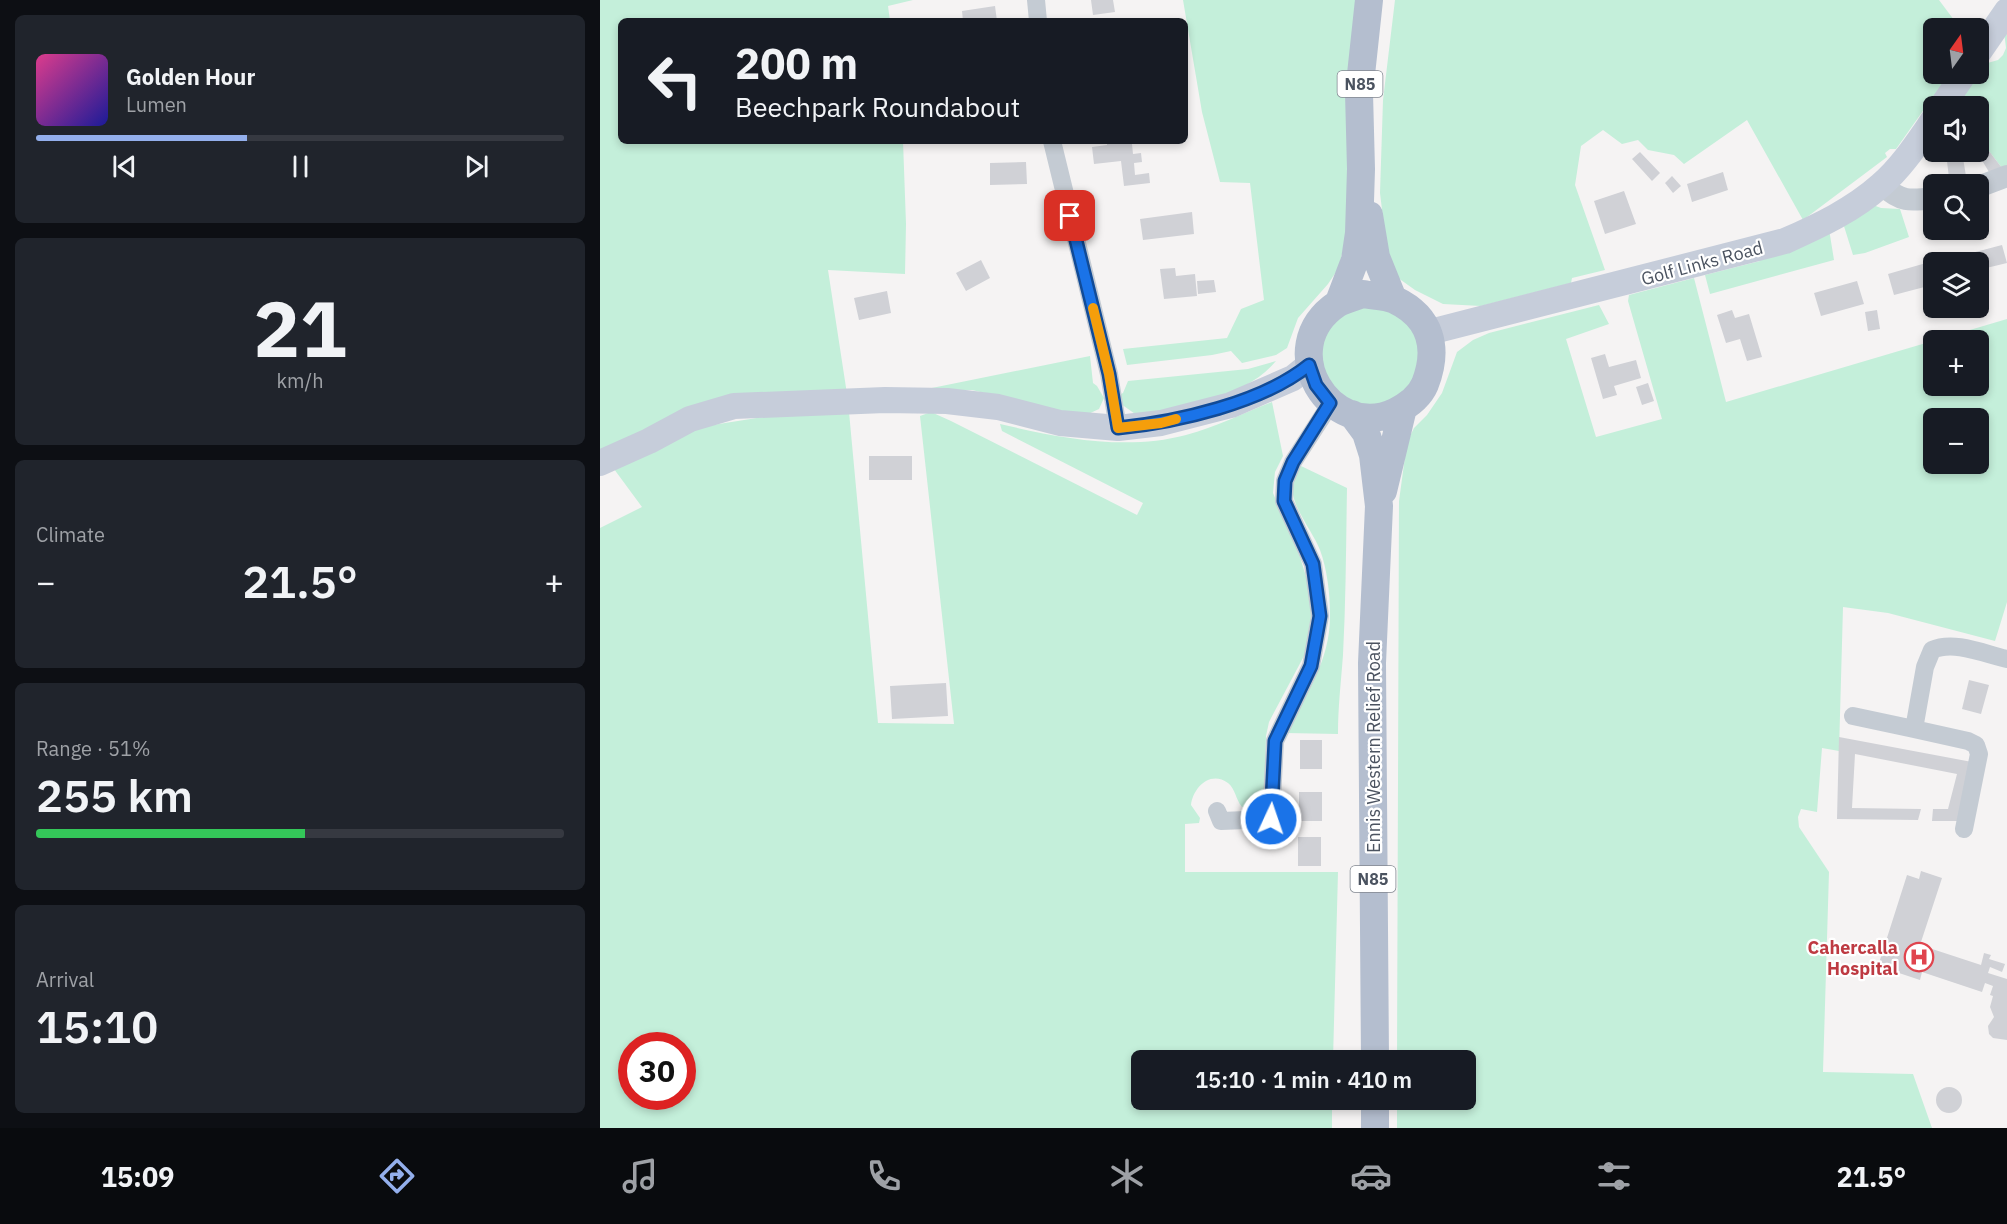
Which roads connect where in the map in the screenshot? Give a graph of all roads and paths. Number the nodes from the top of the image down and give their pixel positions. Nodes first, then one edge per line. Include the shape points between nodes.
1 (1036, 0) edge
2 (1369, 0) edge
3 (2007, 11) edge
4 (1038, 18) edge
5 (1989, 37) edge
6 (1923, 134) edge
7 (1053, 144) edge
8 (1361, 169) junction
9 (2007, 176) edge
10 (1989, 183) edge
11 (1882, 185) junction
12 (1923, 200) edge
13 (1394, 299) junction
14 (1339, 302) junction
15 (1430, 332) junction
16 (1309, 365) junction
17 (1403, 408) junction
18 (1341, 409) junction
19 (1118, 428) junction
20 (600, 463) edge
21 (1379, 506) junction
22 (2007, 659) edge
23 (1853, 716) dead end
24 (1914, 729) junction
25 (1217, 811) dead end
26 (1964, 829) dead end
27 (1375, 1050) edge
28 (1375, 1110) edge
29 (1375, 1128) edge

1 - 4 street
2 - 8 main road, N85 via 1359,93
3 - 5 main road
6 - 11 main road, Golf Links Road
7 - 19 street via 1109,374
8 - 13 main road, N85 via 1376,257
8 - 14 main road, N85 via 1355,260
9 - 10 street
11 - 12 street via 1895,197
11 - 15 main road, Golf Links Road via 1828,222 1785,241
13 - 14 main road via 1363,294
13 - 15 main road via 1414,312
14 - 16 main road, N85 via 1323,316 1311,337
15 - 17 main road via 1432,358 1424,386
16 - 18 main road, N85 via 1316,385
16 - 19 main road via 1293,378 1231,405 1161,423
17 - 18 main road via 1374,417
17 - 21 main road, Ennis Western Relief Road / N85
18 - 21 main road, Ennis Western Relief Road / N85 via 1366,433 1373,455
18 - 25 street via 1293,462 1285,481 1284,501 1313,564 1320,616 1311,666 1275,741 1271,819 1221,822
19 - 20 main road via 1060,423 998,407 947,401 734,406 690,419
21 - 27 main road, Ennis Western Relief Road / N85 via 1372,663
22 - 24 street via 1954,646 1942,645 1932,650
23 - 24 street
24 - 26 street via 1976,746 1979,754
28 - 29 main road

